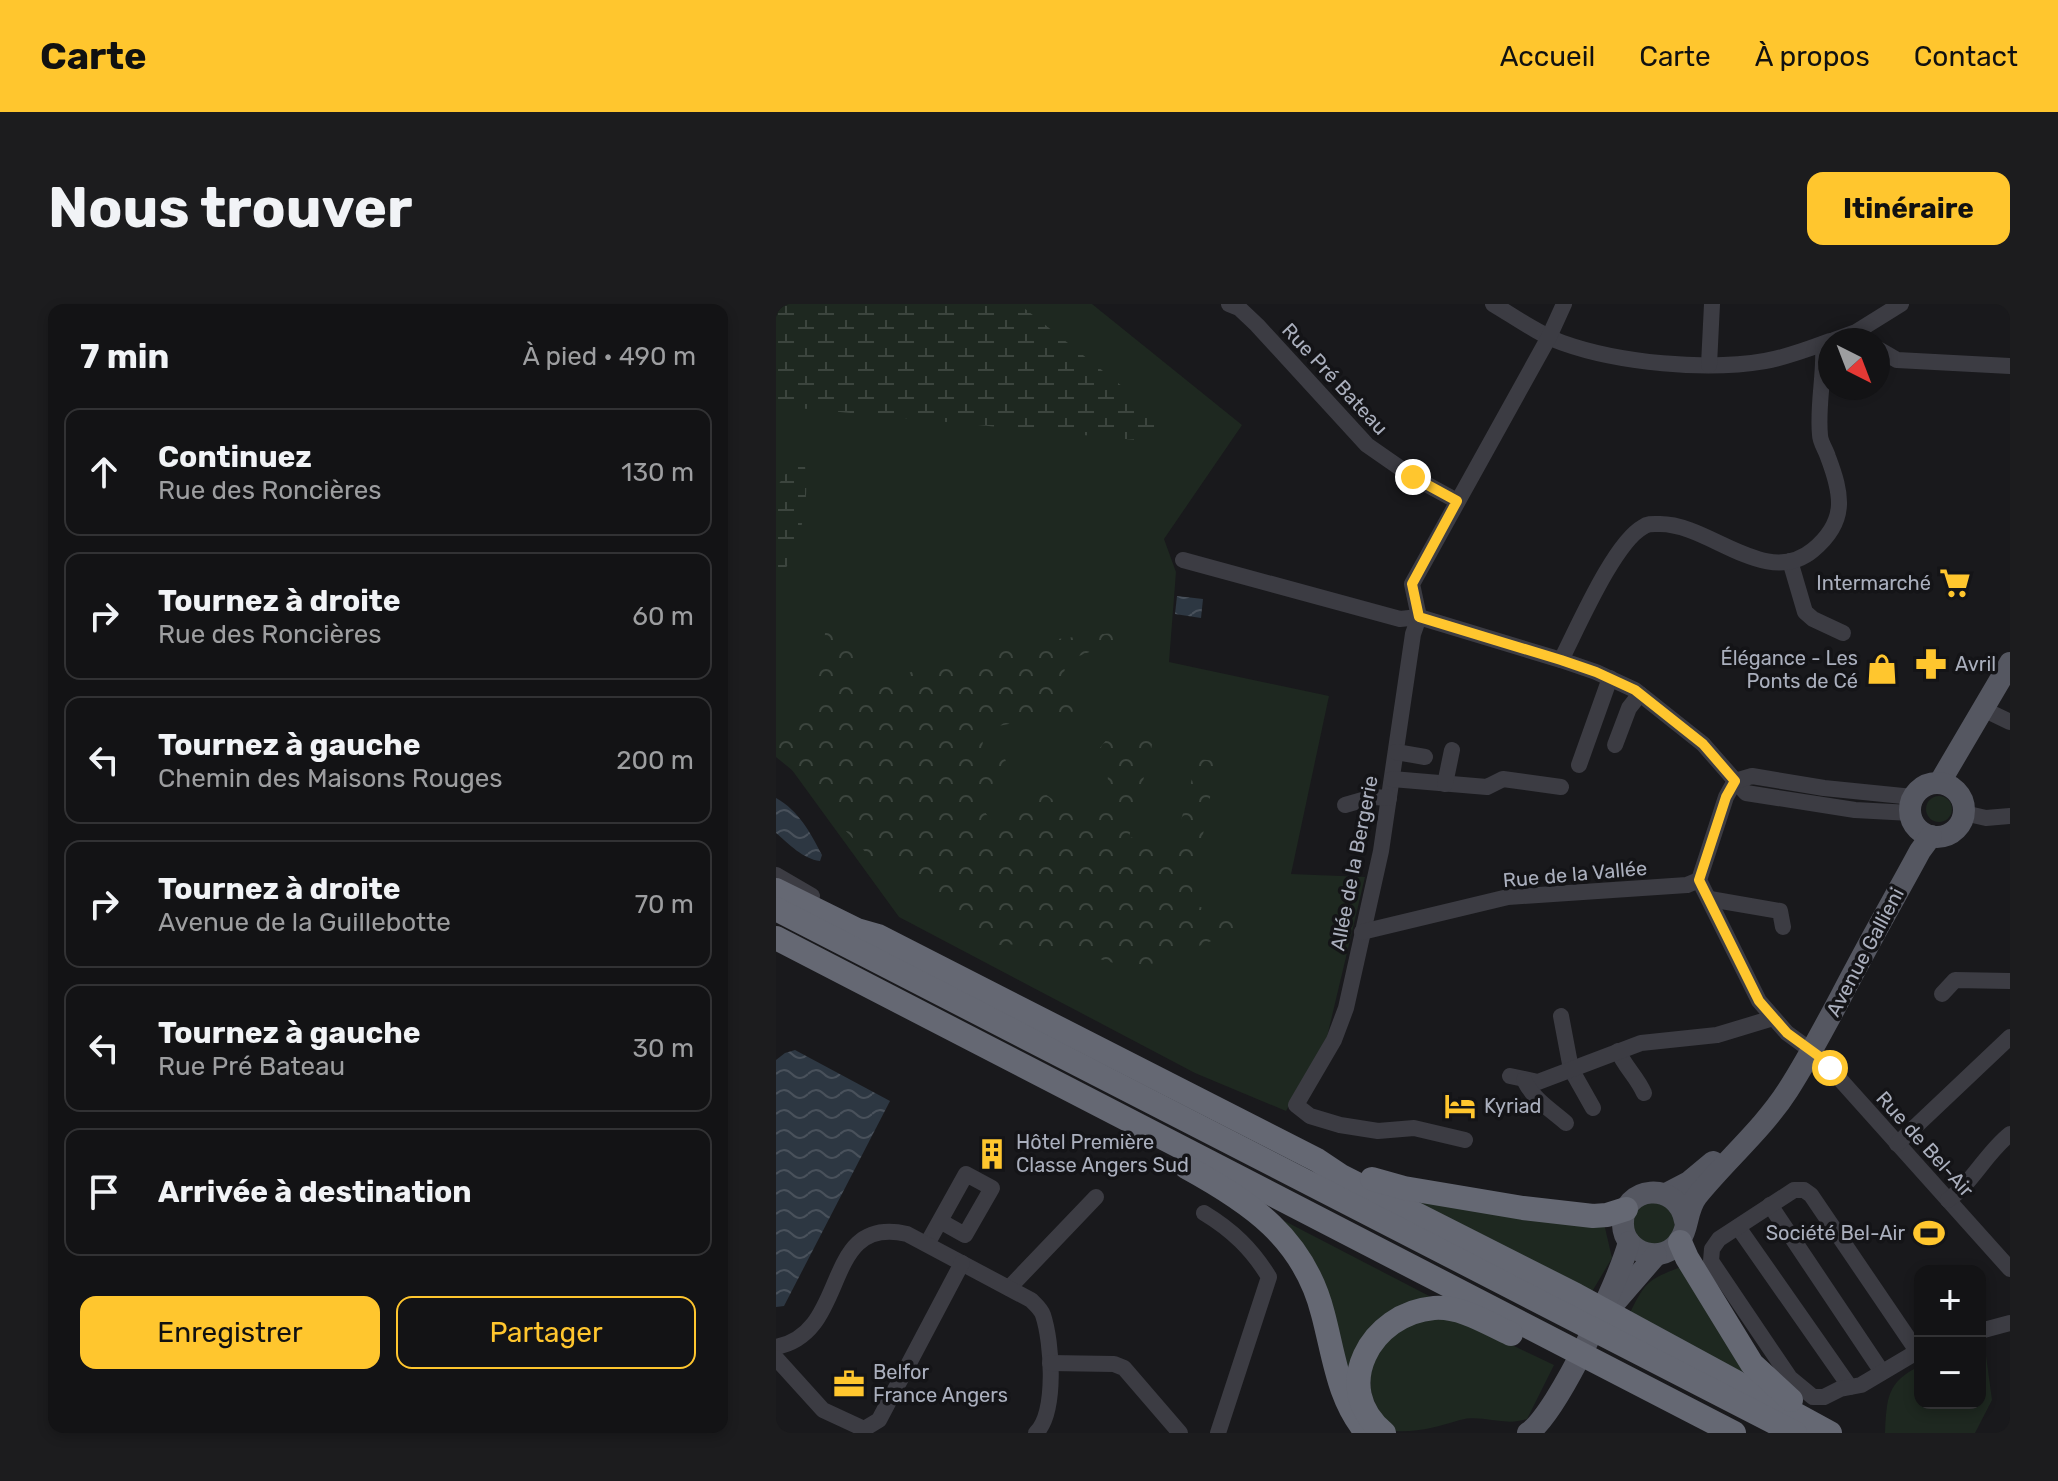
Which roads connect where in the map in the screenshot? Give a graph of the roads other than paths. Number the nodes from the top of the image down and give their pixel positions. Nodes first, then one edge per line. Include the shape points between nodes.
1 (1229, 304) edge
2 (1493, 304) edge
3 (1564, 304) edge
4 (1712, 304) edge
5 (1901, 304) edge
6 (1872, 312) edge
7 (1549, 337) junction
8 (1818, 346) edge
9 (1890, 356) edge
10 (1709, 365) junction
11 (2010, 366) edge
12 (1824, 400) edge
13 (1457, 501) junction
14 (1183, 560) dead end
15 (1790, 561) junction
16 (1419, 617) junction
17 (1843, 633) dead end
18 (1561, 660) junction
19 (2010, 663) edge
20 (1610, 678) junction
21 (2010, 688) edge
22 (1640, 694) junction
23 (1996, 715) edge
24 (1615, 745) dead end
25 (1452, 750) dead end
26 (1396, 752) junction
27 (1425, 757) dead end
28 (1579, 765) dead end
29 (1392, 779) junction
30 (1735, 781) junction
31 (1445, 784) junction
32 (1949, 786) junction
33 (1561, 787) dead end
34 (1389, 798) junction
35 (1345, 805) dead end
36 (1964, 813) junction
37 (2010, 816) edge
38 (1918, 819) junction
39 (776, 875) edge
40 (1699, 880) junction
41 (776, 890) edge
42 (1710, 899) junction
43 (776, 909) edge
44 (1783, 927) dead end
45 (1362, 932) junction
46 (878, 936) junction
47 (776, 938) edge
48 (2010, 981) edge
49 (1942, 994) dead end
50 (1561, 1016) dead end
51 (1773, 1018) junction
52 (2010, 1037) edge
53 (1808, 1049) junction
54 (1618, 1051) junction
55 (1026, 1069) junction
56 (1571, 1069) junction
57 (1644, 1093) dead end
58 (1593, 1108) dead end
59 (1566, 1123) dead end
60 (2010, 1134) edge
61 (1465, 1140) dead end
62 (1897, 1144) junction
63 (1317, 1160) junction
64 (1666, 1194) junction
65 (1096, 1197) dead end
66 (1948, 1200) junction
67 (1770, 1205) junction
68 (1626, 1209) junction
69 (1204, 1213) dead end
70 (940, 1221) dead end
71 (1738, 1227) junction
72 (1682, 1231) junction
73 (1629, 1242) junction
74 (927, 1244) junction
75 (1656, 1255) junction
76 (962, 1263) junction
77 (2010, 1269) edge
78 (1009, 1288) junction
79 (1614, 1297) junction
80 (2010, 1323) edge
81 (1986, 1329) edge
82 (1914, 1345) edge
83 (776, 1347) edge
84 (1914, 1353) edge
85 (776, 1358) edge
86 (1050, 1363) junction
87 (1882, 1372) junction
88 (1636, 1382) junction
89 (1850, 1387) junction
90 (1564, 1395) junction
91 (1036, 1433) edge
92 (1180, 1433) edge
93 (1218, 1433) edge
94 (1367, 1433) edge
95 (1384, 1433) edge
96 (1528, 1433) edge
97 (1550, 1433) edge
98 (1734, 1433) edge
99 (1795, 1433) edge
100 (1830, 1433) edge
101 (1839, 1433) edge

1 - 13 street, Rue Pré Bateau via 1257,325 1367,445
2 - 7 street
3 - 7 street, Allée de la Bergerie
4 - 10 street
5 - 6 street
7 - 10 street via 1599,353
7 - 13 street, Allée de la Bergerie
8 - 10 street via 1761,361
9 - 11 street
12 - 15 street via 1820,438 1840,490 1839,509 1824,541
13 - 16 street, Allée de la Bergerie via 1412,584
14 - 16 street via 1400,619
15 - 17 street via 1805,612
15 - 18 street via 1769,563 1675,524 1645,524 1623,543
16 - 18 street
16 - 26 street, Allée de la Bergerie
18 - 20 street
19 - 23 main road
20 - 22 street
20 - 28 street
21 - 23 main road
22 - 24 street
22 - 30 street via 1703,744
23 - 32 main road
25 - 31 street
26 - 27 street
26 - 29 street, Allée de la Bergerie
29 - 31 street
29 - 34 street, Allée de la Bergerie
30 - 38 street via 1752,776 1824,788
30 - 40 street
31 - 33 street via 1487,787 1503,779
32 - 36 main road via 1962,797
32 - 38 main road via 1925,785
34 - 35 street
34 - 45 street, Allée de la Bergerie
36 - 37 street
36 - 38 main road via 1949,834
38 - 53 main road, Avenue Gallieni via 1920,851
39 - 46 street
40 - 42 street, Rue de Bel-Air
40 - 45 street, Rue de la Vallée via 1508,897
41 - 46 highway
42 - 44 street via 1780,911
42 - 51 street, Rue de Bel-Air via 1759,1001
43 - 99 highway
45 - 61 street, Allée de la Bergerie via 1334,1040 1296,1105 1310,1116 1340,1125 1378,1131 1414,1128
46 - 63 highway
47 - 55 highway
48 - 49 street via 1955,980
50 - 56 street
51 - 53 street, Rue de Bel-Air
51 - 54 street via 1717,1035 1641,1043
52 - 62 street
53 - 62 street, Rue de Bel-Air
53 - 64 main road, Avenue Gallieni via 1737,1139 1708,1167
53 - 72 main road, Avenue Gallieni via 1787,1092 1691,1204
54 - 56 street
54 - 57 street
55 - 88 highway
55 - 94 highway via 1269,1221 1308,1272 1344,1397
56 - 58 street
56 - 59 street via 1538,1082 1517,1078
60 - 66 street
62 - 66 street, Rue de Bel-Air
63 - 68 highway via 1404,1188 1523,1208 1593,1216
63 - 100 highway
64 - 68 main road, Avenue Gallieni via 1641,1195
64 - 72 main road via 1680,1206
65 - 78 street
66 - 77 street, Rue de Bel-Air
67 - 71 street
67 - 82 street via 1794,1190 1811,1195
67 - 87 street
68 - 73 main road via 1623,1226
69 - 93 street via 1254,1253 1269,1277
70 - 74 street
71 - 89 street
71 - 89 street via 1719,1239 1711,1261 1738,1305 1800,1388 1824,1397
72 - 75 main road via 1669,1251
72 - 101 highway via 1687,1258 1752,1364 1791,1401
73 - 75 main road
73 - 79 main road
74 - 76 street
74 - 83 street via 888,1230 868,1234 852,1250 814,1325 791,1344
75 - 79 main road
76 - 78 street
76 - 85 street via 879,1420 864,1429 823,1410
78 - 86 street via 1042,1312
79 - 90 main road
80 - 81 street
84 - 87 street
86 - 91 street via 1048,1414
86 - 92 street via 1124,1368
87 - 89 street
88 - 95 highway via 1454,1309 1419,1311 1382,1331 1361,1359 1360,1403
88 - 98 highway
90 - 96 main road
90 - 97 main road

